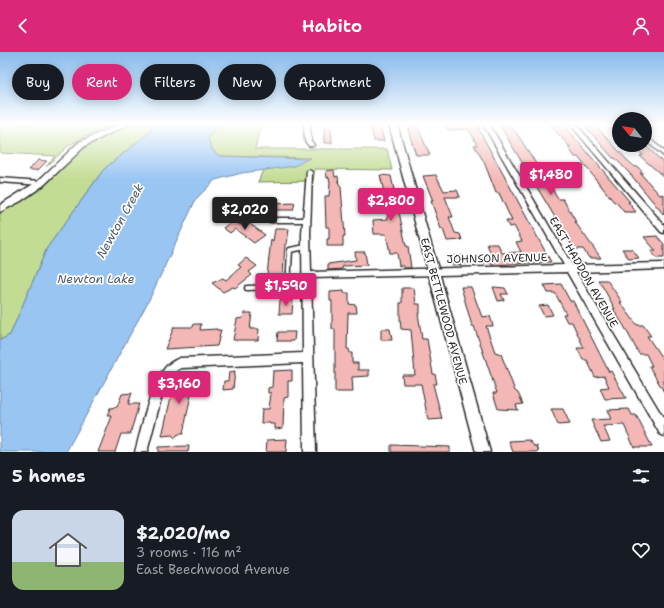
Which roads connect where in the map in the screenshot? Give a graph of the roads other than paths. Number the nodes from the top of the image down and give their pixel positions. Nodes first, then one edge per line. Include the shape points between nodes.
1 (85, 143) edge
2 (398, 143) edge
3 (497, 143) edge
4 (589, 143) edge
5 (652, 143) edge
6 (664, 154) edge
7 (309, 172) dead end
8 (0, 180) edge
9 (41, 183) junction
10 (0, 209) edge
11 (271, 220) dead end
12 (307, 220) junction
13 (664, 230) edge
14 (306, 247) junction
15 (664, 266) edge
16 (568, 268) junction
17 (433, 272) junction
18 (307, 275) junction
19 (288, 286) junction
20 (307, 286) junction
21 (247, 288) dead end
22 (308, 358) junction
23 (664, 430) edge
24 (141, 452) edge
25 (310, 452) edge
26 (483, 452) edge

1 - 9 street via 75,149
2 - 17 street, EAST BETTLEWOOD AVENUE
3 - 16 street, EAST HADDON AVENUE
4 - 13 street
5 - 6 street
7 - 12 street
8 - 9 street
9 - 10 street
11 - 12 lane
12 - 14 street
14 - 18 street
14 - 19 lane via 290,250
15 - 16 street, JOHNSON AVENUE
16 - 17 street, JOHNSON AVENUE
16 - 23 street, EAST HADDON AVENUE
17 - 18 street, JOHNSON AVENUE
17 - 26 street, EAST BETTLEWOOD AVENUE
18 - 20 street
19 - 20 lane
19 - 21 lane
20 - 22 street
22 - 24 street via 180,364 169,370 158,389
22 - 25 street

